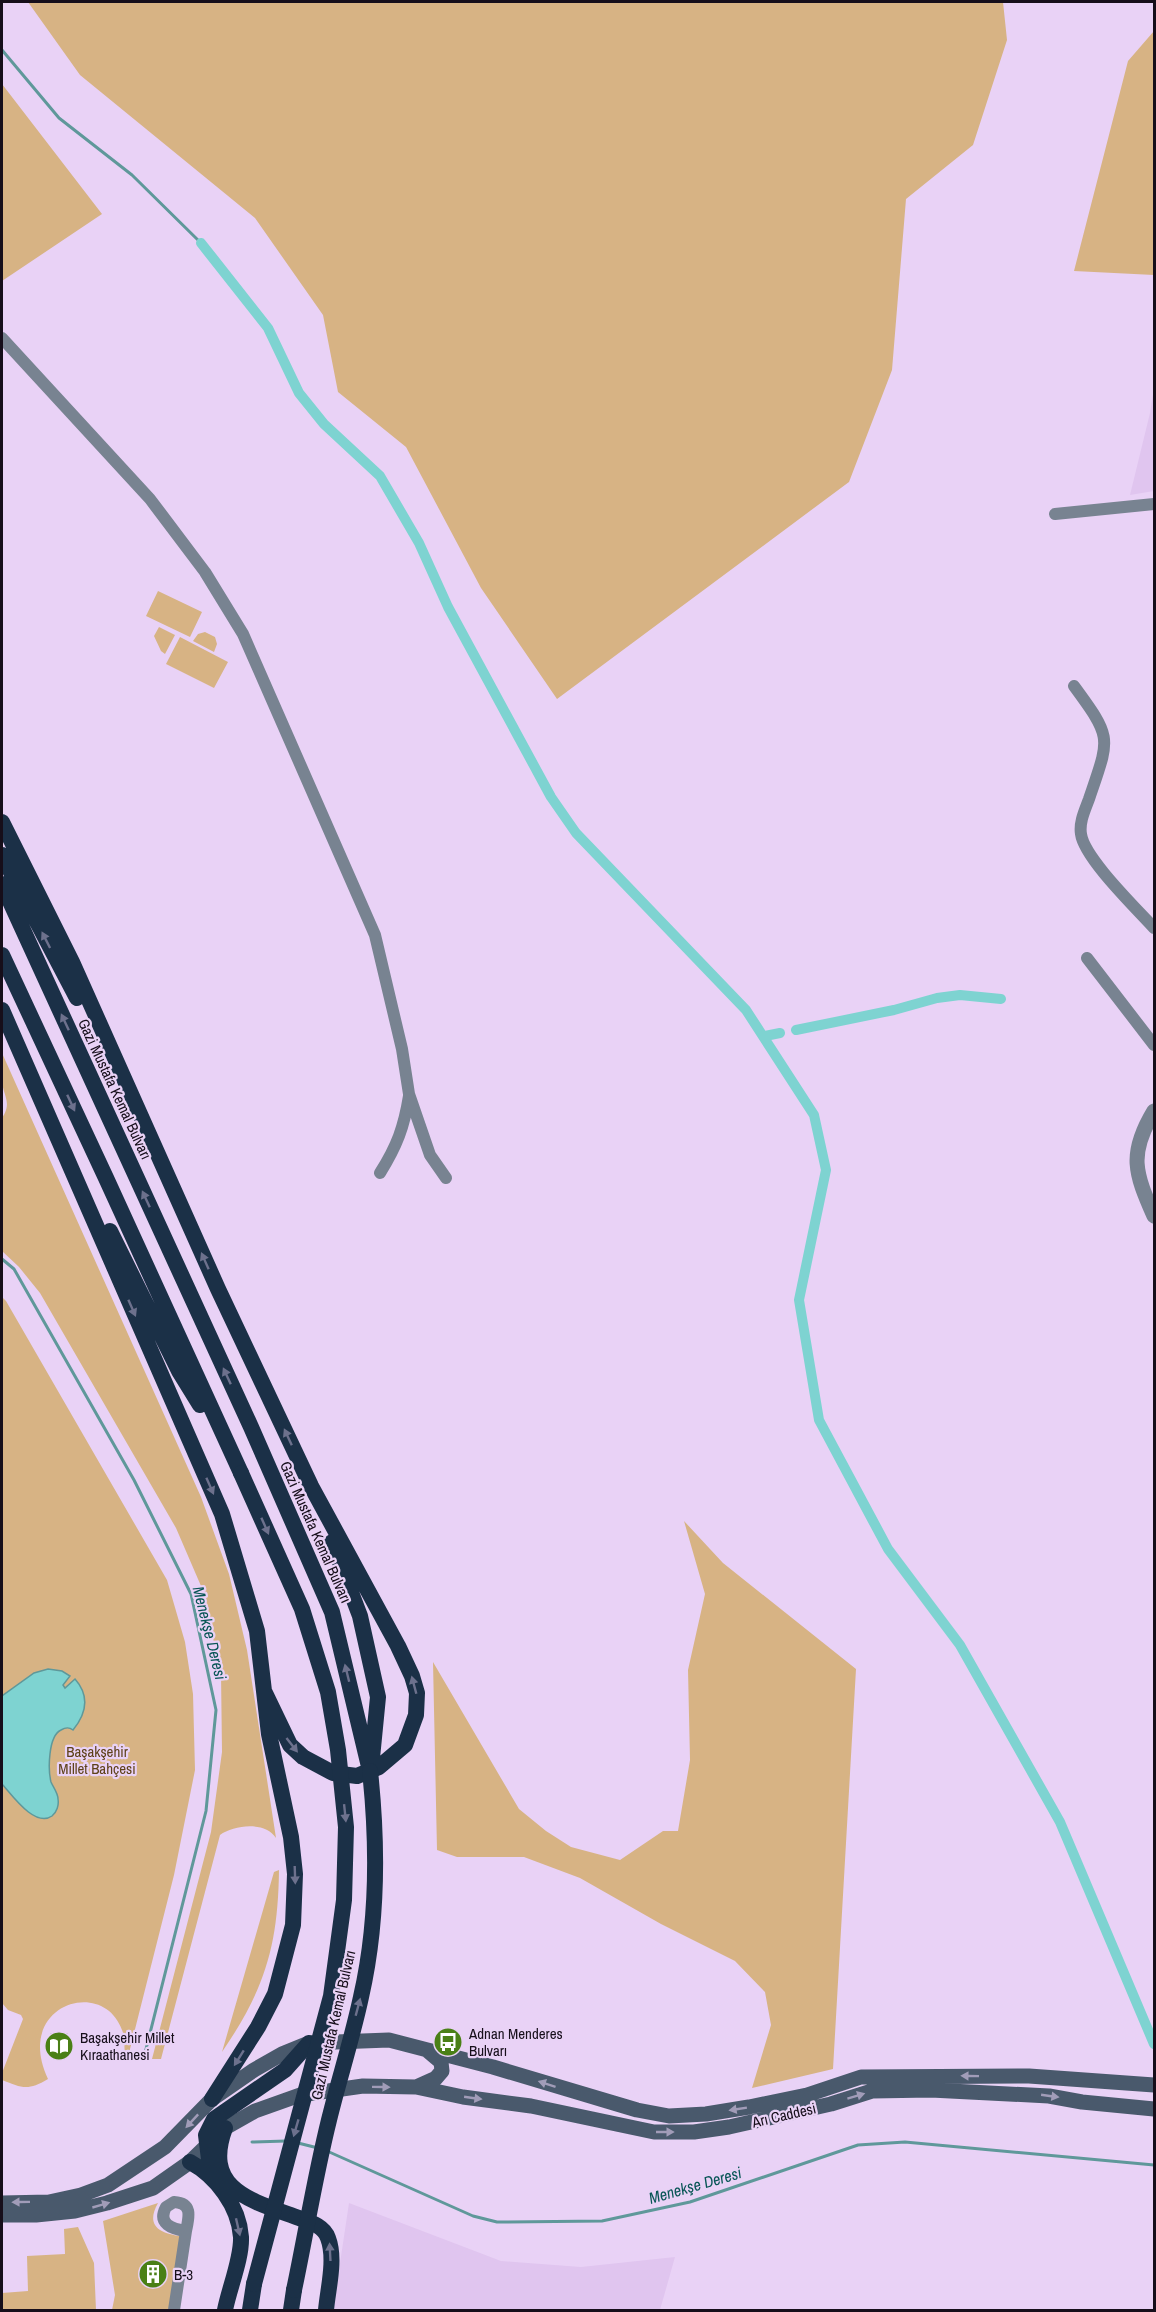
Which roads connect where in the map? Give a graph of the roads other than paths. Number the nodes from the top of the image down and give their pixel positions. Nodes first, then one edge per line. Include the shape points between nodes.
1 (2, 338) edge
2 (1155, 504) edge
3 (1054, 514) dead end
4 (1074, 686) dead end
5 (2, 822) edge
6 (2, 855) edge
7 (2, 884) edge
8 (1155, 928) edge
9 (2, 955) edge
10 (1087, 958) dead end
11 (2, 1010) edge
12 (9, 1039) edge
13 (1155, 1045) edge
14 (125, 1083) junction
15 (409, 1094) junction
16 (1155, 1111) edge
17 (380, 1173) dead end
18 (446, 1178) dead end
19 (1155, 1216) edge
20 (241, 1473) junction
21 (311, 1486) junction
22 (265, 1693) junction
23 (370, 1771) junction
24 (309, 2043) junction
25 (426, 2050) junction
26 (1155, 2085) edge
27 (416, 2087) junction
28 (212, 2099) junction
29 (1155, 2109) edge
30 (225, 2128) junction
31 (207, 2145) junction
32 (190, 2162) junction
33 (211, 2176) junction
34 (2, 2203) edge
35 (2, 2215) edge
36 (186, 2231) dead end
37 (174, 2310) edge
38 (225, 2310) edge
39 (250, 2310) edge
40 (291, 2310) edge
41 (326, 2310) edge

1 - 15 street via 150,500 205,572 243,634 375,935
2 - 3 street
4 - 8 street via 1105,734 1105,751 1081,821 1084,844
5 - 14 highway via 72,962
14 -> 6 highway
23 -> 7 highway, Gazi Mustafa Kemal Bulvarı via 332,1612
9 -> 20 highway, Gazi Mustafa Kemal Bulvarı
10 - 13 street
11 - 12 highway
12 - 20 highway via 179,1371
12 -> 22 highway via 222,1514 257,1631
21 -> 14 highway
15 - 17 street via 396,1147
15 - 18 street via 430,1155
16 - 19 street via 1137,1148 1136,1165
20 -> 39 highway, Gazi Mustafa Kemal Bulvarı, bridge via 302,1609 328,1692 346,1827 344,1899 331,1996
21 - 23 highway via 360,1616 378,1697
23 -> 21 highway via 405,1745 416,1715 417,1693 398,1647
22 -> 23 highway via 290,1745 303,1757 333,1773 357,1776
22 -> 28 highway via 296,1874 293,1925 275,1994
40 -> 23 highway, Gazi Mustafa Kemal Bulvarı, bridge via 328,2122 361,1997 370,1946 375,1896
24 - 25 main road via 389,2040
24 - 28 main road via 254,2070
24 - 31 highway via 285,2070 214,2119 206,2135
26 -> 25 main road, Arı Caddesi via 1029,2076 861,2077 807,2095 749,2107 669,2116
25 - 27 main road via 441,2062 442,2071 440,2076
27 -> 29 main road, Arı Caddesi via 654,2132 729,2127 872,2091 1049,2096
30 -> 27 main road via 255,2111 300,2095 363,2086
28 -> 34 main road via 165,2146 108,2185 49,2202
30 - 31 main road
41 -> 30 highway via 332,2251 327,2235 317,2224 259,2204 235,2191 222,2173 219,2157
31 - 32 main road
31 - 33 highway
32 - 33 highway
35 -> 32 main road via 57,2214 99,2206 153,2188
33 -> 38 highway via 236,2215 241,2238
36 - 37 street

